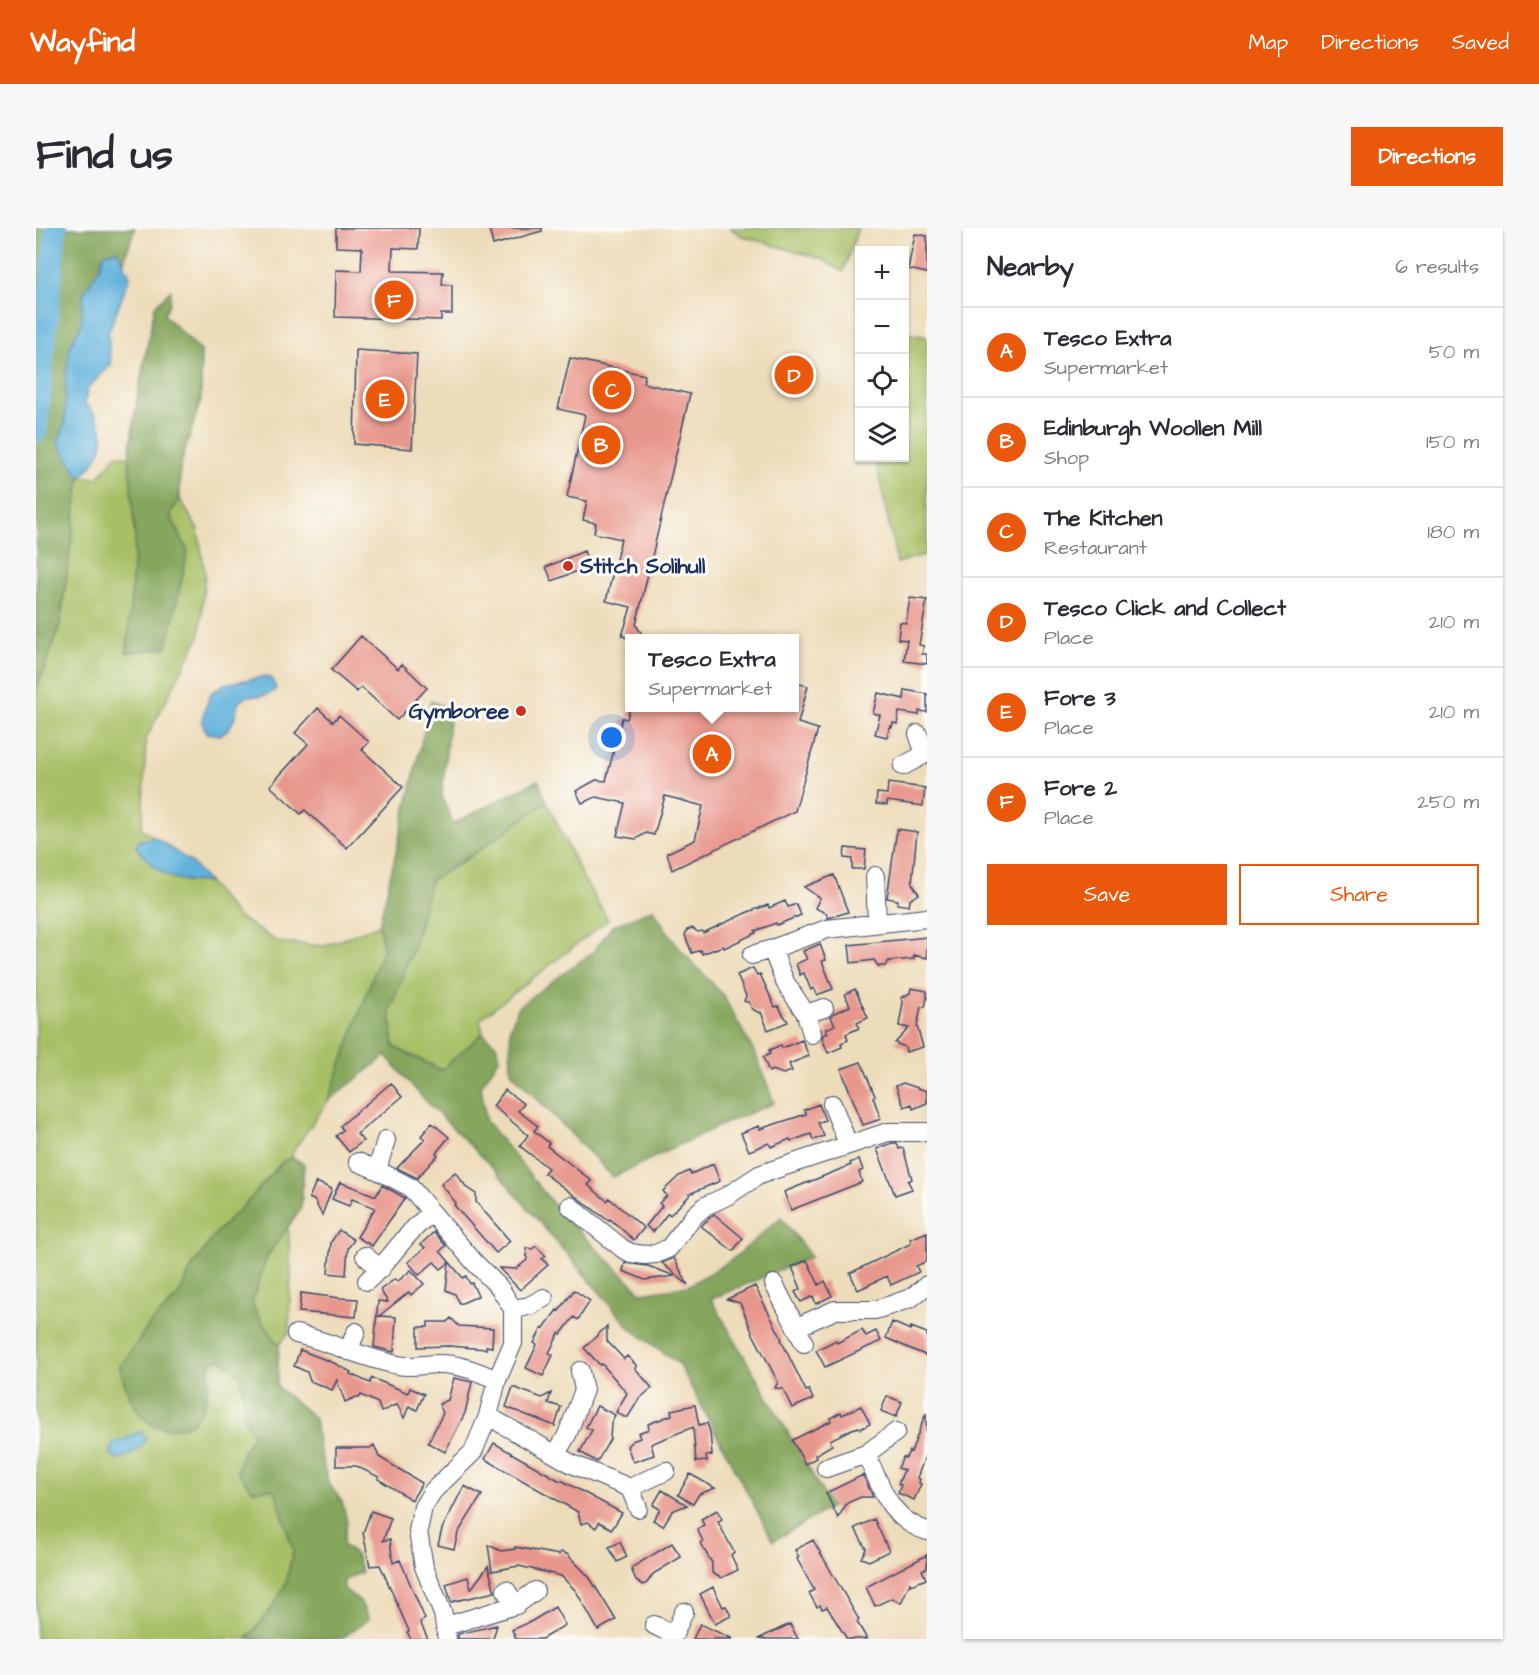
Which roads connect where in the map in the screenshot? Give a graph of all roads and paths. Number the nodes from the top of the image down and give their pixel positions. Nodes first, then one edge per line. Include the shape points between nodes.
1 (918, 734) dead end
2 (926, 753) edge
3 (903, 766) dead end
4 (875, 876) dead end
5 (927, 918) edge
6 (877, 922) junction
7 (772, 949) junction
8 (752, 956) dead end
9 (824, 1008) dead end
10 (806, 1014) junction
11 (812, 1034) dead end
12 (832, 1104) dead end
13 (927, 1132) edge
14 (386, 1140) dead end
15 (848, 1144) junction
16 (358, 1162) dead end
17 (377, 1170) junction
18 (570, 1206) dead end
19 (432, 1213) junction
20 (365, 1256) dead end
21 (381, 1269) junction
22 (367, 1281) dead end
23 (774, 1284) dead end
24 (925, 1292) edge
25 (544, 1298) dead end
26 (513, 1309) junction
27 (356, 1332) dead end
28 (297, 1334) dead end
29 (348, 1351) junction
30 (580, 1371) dead end
31 (497, 1380) junction
32 (488, 1416) junction
33 (896, 1432) dead end
34 (556, 1454) junction
35 (866, 1454) junction
36 (826, 1468) dead end
37 (666, 1471) dead end
38 (630, 1488) junction
39 (638, 1508) dead end
40 (927, 1531) edge
41 (506, 1590) dead end
42 (535, 1591) dead end
43 (516, 1605) junction
44 (684, 1612) dead end
45 (654, 1625) dead end
46 (446, 1632) edge
47 (673, 1637) edge

1 - 2 street
2 - 3 street
4 - 6 street
5 - 6 street
6 - 7 street via 827,929
7 - 8 street
7 - 10 street via 785,982
9 - 10 street
10 - 11 street
12 - 15 street
13 - 15 street via 888,1132
14 - 17 street
15 - 18 street via 759,1175 705,1206 669,1248 656,1254 623,1249
16 - 17 street
17 - 19 street via 410,1187
19 - 21 street via 415,1225
19 - 26 street via 500,1287
20 - 21 street
21 - 22 street
23 - 24 street via 800,1335 835,1311 875,1310
25 - 26 street
26 - 31 street via 513,1344
27 - 29 street
28 - 29 street
29 - 31 street via 402,1366 442,1364 471,1369
30 - 34 street via 592,1391
31 - 32 street
32 - 34 street
32 - 46 street via 473,1452 433,1491 423,1507 418,1531 424,1567
33 - 35 street
34 - 38 street
35 - 36 street
35 - 40 street via 889,1502 903,1521
37 - 38 street
38 - 39 street
41 - 43 street
42 - 43 street
43 - 46 street
44 - 47 street
45 - 47 street

